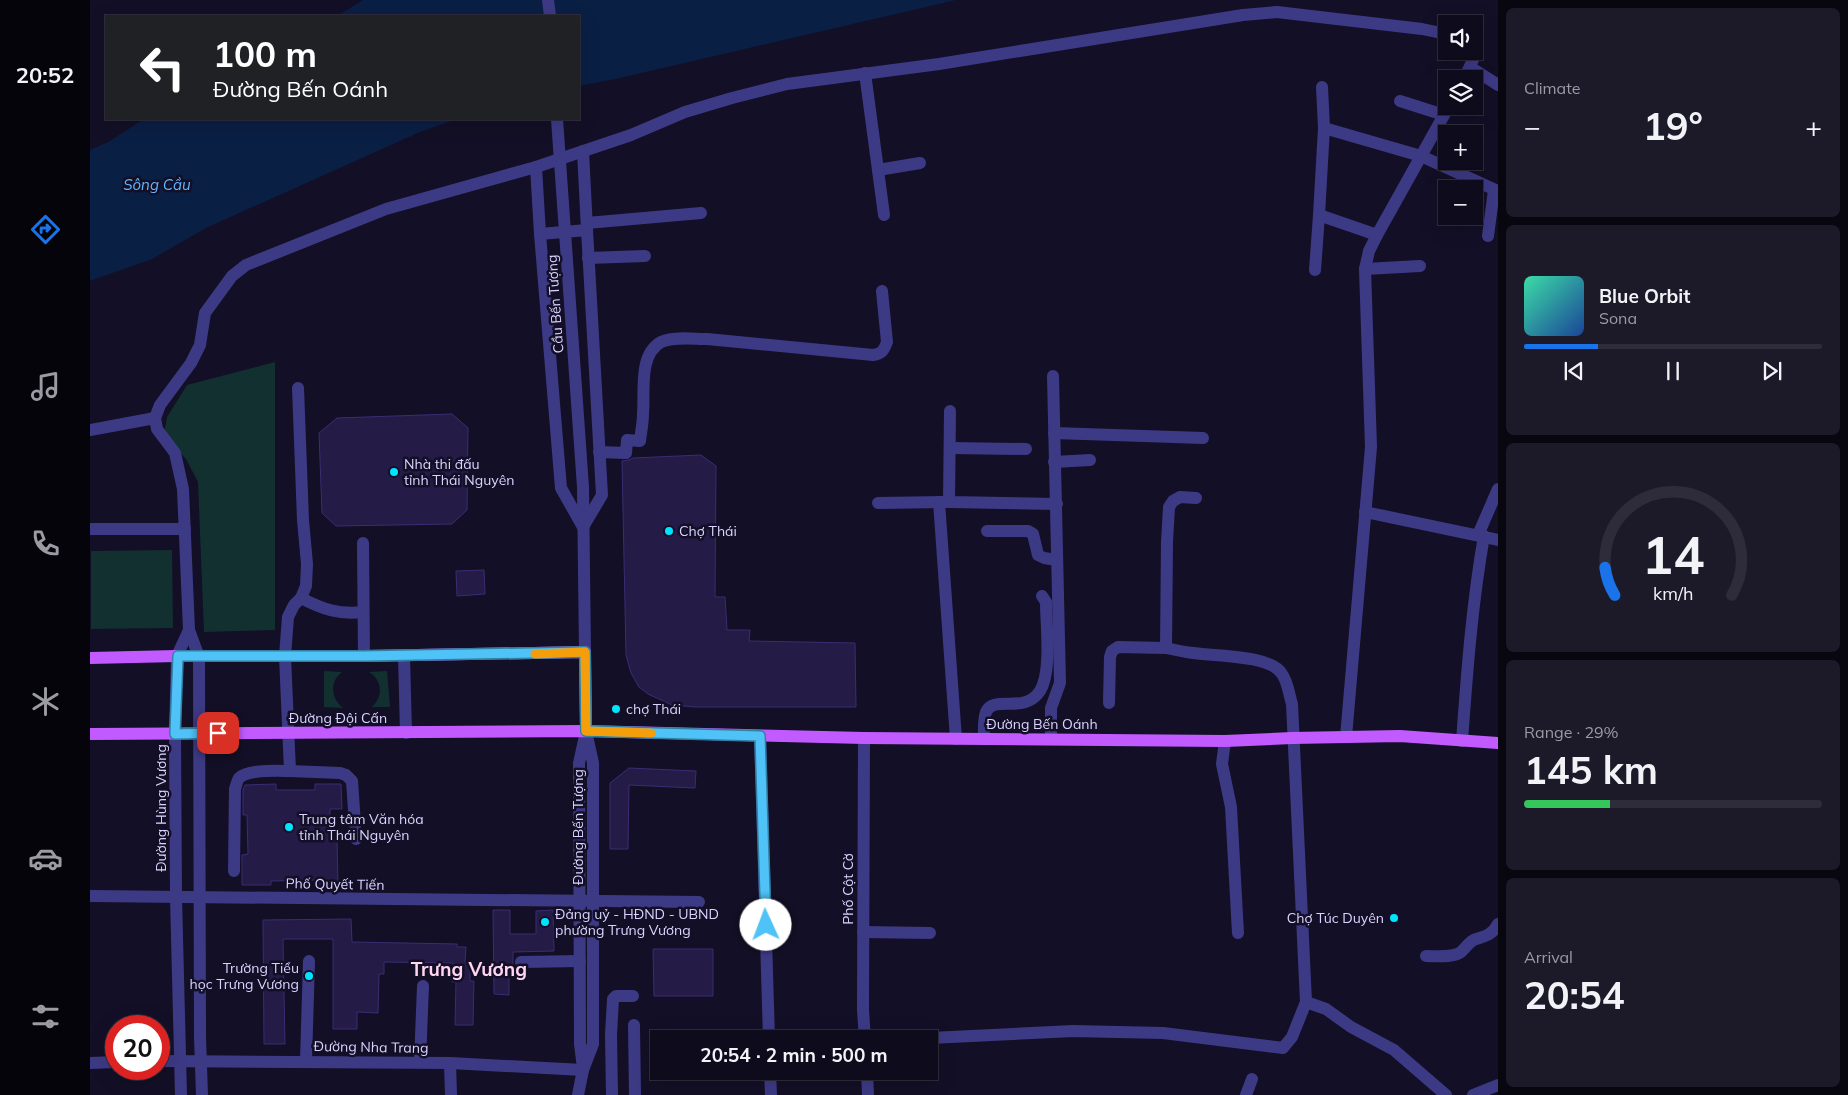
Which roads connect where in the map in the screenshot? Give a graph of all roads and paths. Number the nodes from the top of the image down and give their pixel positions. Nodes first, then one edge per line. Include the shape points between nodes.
1 (548, 0) edge
2 (550, 15) edge
3 (1438, 32) edge
4 (865, 73) junction
5 (1483, 79) edge
6 (1498, 85) edge
7 (1322, 87) dead end
8 (1400, 101) dead end
9 (1438, 109) edge
10 (1444, 115) edge
11 (557, 120) edge
12 (1324, 128) junction
13 (583, 151) junction
14 (1421, 156) junction
15 (920, 163) dead end
16 (536, 167) junction
17 (878, 170) junction
18 (1496, 190) edge
19 (701, 213) dead end
20 (1319, 215) junction
21 (884, 216) dead end
22 (587, 226) junction
23 (540, 234) junction
24 (1377, 235) junction
25 (1488, 236) dead end
26 (645, 256) dead end
27 (588, 258) junction
28 (1420, 266) dead end
29 (1365, 269) junction
30 (1314, 270) dead end
31 (882, 291) dead end
32 (1052, 376) dead end
33 (298, 388) dead end
34 (950, 411) dead end
35 (154, 418) junction
36 (90, 430) edge
37 (1054, 433) junction
38 (1203, 438) dead end
39 (950, 448) junction
40 (1026, 449) dead end
41 (599, 452) junction
42 (1090, 460) dead end
43 (1054, 462) junction
44 (583, 487) joint
45 (1498, 490) edge
46 (1196, 498) dead end
47 (944, 502) junction
48 (878, 504) dead end
49 (1057, 504) junction
50 (1365, 512) junction
51 (583, 527) junction
52 (90, 529) edge
53 (185, 529) junction
54 (987, 531) dead end
55 (1481, 536) junction
56 (1498, 540) edge
57 (363, 544) dead end
58 (1057, 560) junction
59 (1042, 596) dead end
60 (302, 598) junction
61 (363, 612) junction
62 (188, 630) junction
63 (1166, 648) junction
64 (585, 652) junction
65 (178, 656) junction
66 (285, 656) junction
67 (364, 656) junction
68 (404, 656) junction
69 (199, 657) junction
70 (90, 658) edge
71 (1109, 703) dead end
72 (586, 731) junction
73 (201, 733) junction
74 (288, 733) junction
75 (406, 733) junction
76 (90, 734) edge
77 (175, 734) junction
78 (760, 736) junction
79 (1346, 737) junction
80 (864, 738) junction
81 (1292, 738) junction
82 (956, 739) junction
83 (984, 739) junction
84 (1051, 739) junction
85 (1225, 741) junction
86 (1462, 741) junction
87 (1498, 743) edge
88 (290, 770) junction
89 (356, 839) dead end
90 (234, 871) dead end
91 (90, 896) edge
92 (176, 897) junction
93 (200, 897) junction
94 (580, 902) junction
95 (593, 902) junction
96 (699, 902) dead end
97 (1498, 924) edge
98 (863, 932) junction
99 (930, 933) dead end
100 (1238, 933) dead end
101 (1426, 956) dead end
102 (309, 961) dead end
103 (580, 961) junction
104 (520, 962) dead end
105 (423, 986) dead end
106 (632, 996) dead end
107 (1306, 1002) junction
108 (634, 1025) dead end
109 (769, 1030) edge
110 (865, 1030) edge
111 (938, 1038) edge
112 (170, 1061) edge
113 (180, 1061) junction
114 (202, 1061) junction
115 (306, 1061) junction
116 (105, 1062) edge
117 (420, 1062) junction
118 (90, 1063) edge
119 (450, 1063) junction
120 (583, 1070) junction
121 (1252, 1079) dead end
122 (770, 1080) edge
123 (867, 1080) edge
124 (1498, 1085) edge
125 (181, 1095) edge
126 (202, 1095) edge
127 (451, 1095) edge
128 (578, 1095) edge
129 (612, 1095) edge
130 (635, 1095) edge
131 (771, 1095) edge
132 (868, 1095) edge
133 (1246, 1095) edge
134 (1446, 1095) edge
135 (1474, 1095) edge

1 - 2 street
3 - 4 street via 1277,12
4 - 13 street via 787,84 732,98 685,112
4 - 17 street
5 - 6 street
7 - 12 street
8 - 9 street
10 - 14 street
11 - 44 street, Cầu Bến Tượng, bridge
12 - 14 street
12 - 20 street
13 - 16 street
13 - 22 street
14 - 18 street
14 - 24 street
15 - 17 street
16 - 23 street
16 - 35 street via 386,209 246,265 232,276 205,313 200,345 192,363
17 - 21 street
18 - 25 street
19 - 22 street
20 - 24 street
20 - 30 street
22 - 23 street
22 - 27 street
23 - 51 street via 561,488
24 - 29 street
26 - 27 street
27 - 41 street
28 - 29 street
29 - 50 street via 1370,447
31 - 41 street via 887,342 880,354 707,339 662,342 653,349 648,360 640,440 627,440 626,453
32 - 37 street
33 - 60 street via 307,564
34 - 39 street
35 - 36 street
35 - 53 street via 157,429 175,453 183,489
37 - 38 street
37 - 43 street
39 - 40 street
39 - 47 street
41 - 51 street via 602,495
42 - 43 street
43 - 49 street
44 - 51 street, Đường Bến Tượng
45 - 55 street
46 - 63 street via 1180,497 1169,507
47 - 48 street
47 - 49 street
47 - 82 street
49 - 58 street
50 - 55 street
50 - 79 street
51 - 64 street, Đường Bến Tượng
52 - 53 street
53 - 62 street
54 - 58 street via 1028,531 1033,534 1038,554
55 - 56 street
55 - 86 street
57 - 61 street
58 - 84 street via 1060,683 1052,703
59 - 83 street via 1046,602 1047,665 1043,683 1034,699 1027,703 990,706 986,713
60 - 61 street via 332,612
60 - 66 street via 288,617
61 - 67 street
62 - 65 street, Đường Hùng Vương
62 - 69 street
63 - 71 street via 1118,647 1112,651
63 - 81 street via 1244,658 1277,669 1285,681 1292,704
64 - 68 main road
64 - 72 main road, Đường Bến Tượng
65 - 69 main road
65 - 70 main road
65 - 77 street, Đường Hùng Vương
66 - 67 main road
66 - 69 main road
66 - 74 street
67 - 68 main road
68 - 75 street
69 - 73 street
72 - 75 main road, Đường Đội Cấn
72 - 78 main road, Đường Bến Oánh
72 - 94 street, Đường Bến Tượng via 579,763
72 - 95 street, Đường Bến Tượng via 593,763
73 - 74 main road, Đường Đội Cấn
73 - 77 main road, Đường Đội Cấn
73 - 93 street
74 - 75 main road, Đường Đội Cấn
74 - 88 street
76 - 77 main road, Đường Đội Cấn
77 - 92 street, Đường Hùng Vương
78 - 80 main road, Đường Bến Oánh
78 - 109 street
79 - 81 main road, Đường Bến Oánh
79 - 86 main road, Đường Bến Oánh via 1400,736
80 - 82 main road, Đường Bến Oánh
80 - 98 street, Phố Cột Cờ
81 - 85 main road, Đường Bến Oánh
81 - 107 street
82 - 83 main road, Đường Bến Oánh
83 - 84 main road, Đường Bến Oánh
84 - 85 main road, Đường Bến Oánh
85 - 100 street via 1222,764 1231,807
86 - 87 main road, Đường Bến Oánh
88 - 89 street via 340,773 352,781
88 - 90 street via 257,772 239,778 235,789
91 - 92 street, Phố Quyết Tiến
92 - 93 street, Phố Quyết Tiến
92 - 113 street, Đường Hùng Vương
93 - 94 street, Phố Quyết Tiến
93 - 114 street
94 - 95 street, Phố Quyết Tiến
94 - 103 street, Đường Bến Tượng
95 - 96 street, Phố Quyết Tiến
95 - 120 street, Đường Bến Tượng via 593,1044
97 - 101 street via 1495,931 1471,942 1456,955
98 - 99 street
98 - 110 street, Phố Cột Cờ
102 - 115 street
103 - 104 street
103 - 120 street, Đường Bến Tượng
105 - 117 street
106 - 129 street via 620,995 613,999
107 - 111 street via 1292,1037 1283,1048 1134,1032 1073,1031
107 - 134 street via 1326,1009 1351,1027 1394,1050
108 - 130 street
112 - 113 street, Đường Nha Trang
113 - 114 street, Đường Nha Trang
113 - 125 street, Đường Hùng Vương
114 - 115 street, Đường Nha Trang
114 - 126 street
115 - 117 street, Đường Nha Trang
116 - 118 street
117 - 119 street, Đường Nha Trang
119 - 120 street, Đường Nha Trang
119 - 127 street
120 - 128 street, Đường Bến Tượng
121 - 133 street
122 - 131 street
123 - 132 street
124 - 135 street

